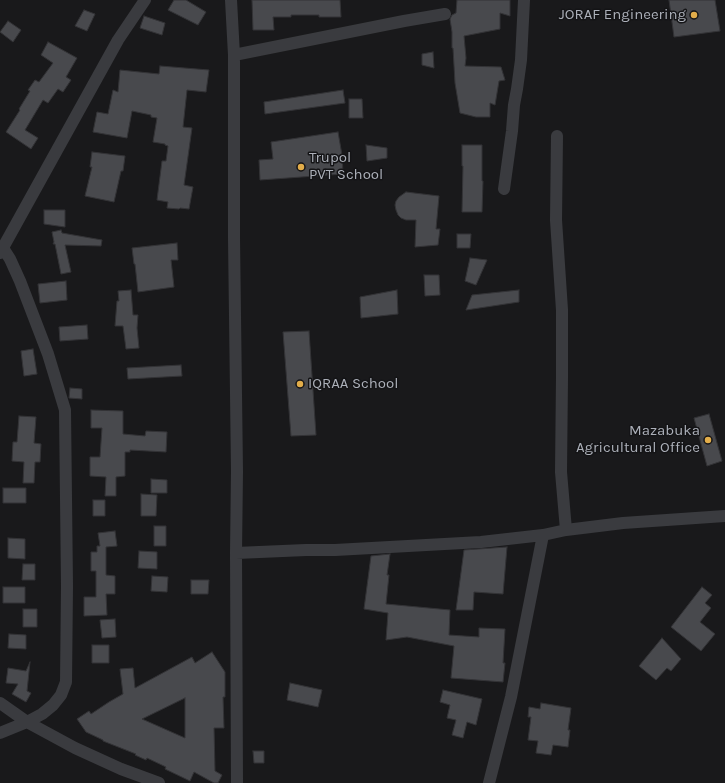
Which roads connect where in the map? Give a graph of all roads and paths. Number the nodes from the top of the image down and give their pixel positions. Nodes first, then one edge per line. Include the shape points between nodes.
1 (144, 0) edge
2 (231, 0) edge
3 (524, 0) edge
4 (445, 14) dead end
5 (234, 55) junction
6 (557, 136) dead end
7 (504, 190) dead end
8 (2, 251) edge
9 (725, 516) edge
10 (566, 530) junction
11 (543, 535) junction
12 (236, 553) junction
13 (0, 703) edge
14 (27, 722) junction
15 (0, 733) edge
16 (159, 783) edge
17 (237, 783) edge
18 (489, 783) edge

1 - 8 street via 118,40
2 - 5 street
3 - 7 street via 518,89
4 - 5 street
5 - 12 street
6 - 10 street via 556,220 562,325 561,472
8 - 14 street via 10,259 20,281 46,347 65,410 66,682 61,695 53,705
9 - 10 street
10 - 11 street
11 - 12 street via 481,542
11 - 18 street via 512,697
12 - 17 street
13 - 14 street
14 - 15 street
14 - 16 street via 121,769

